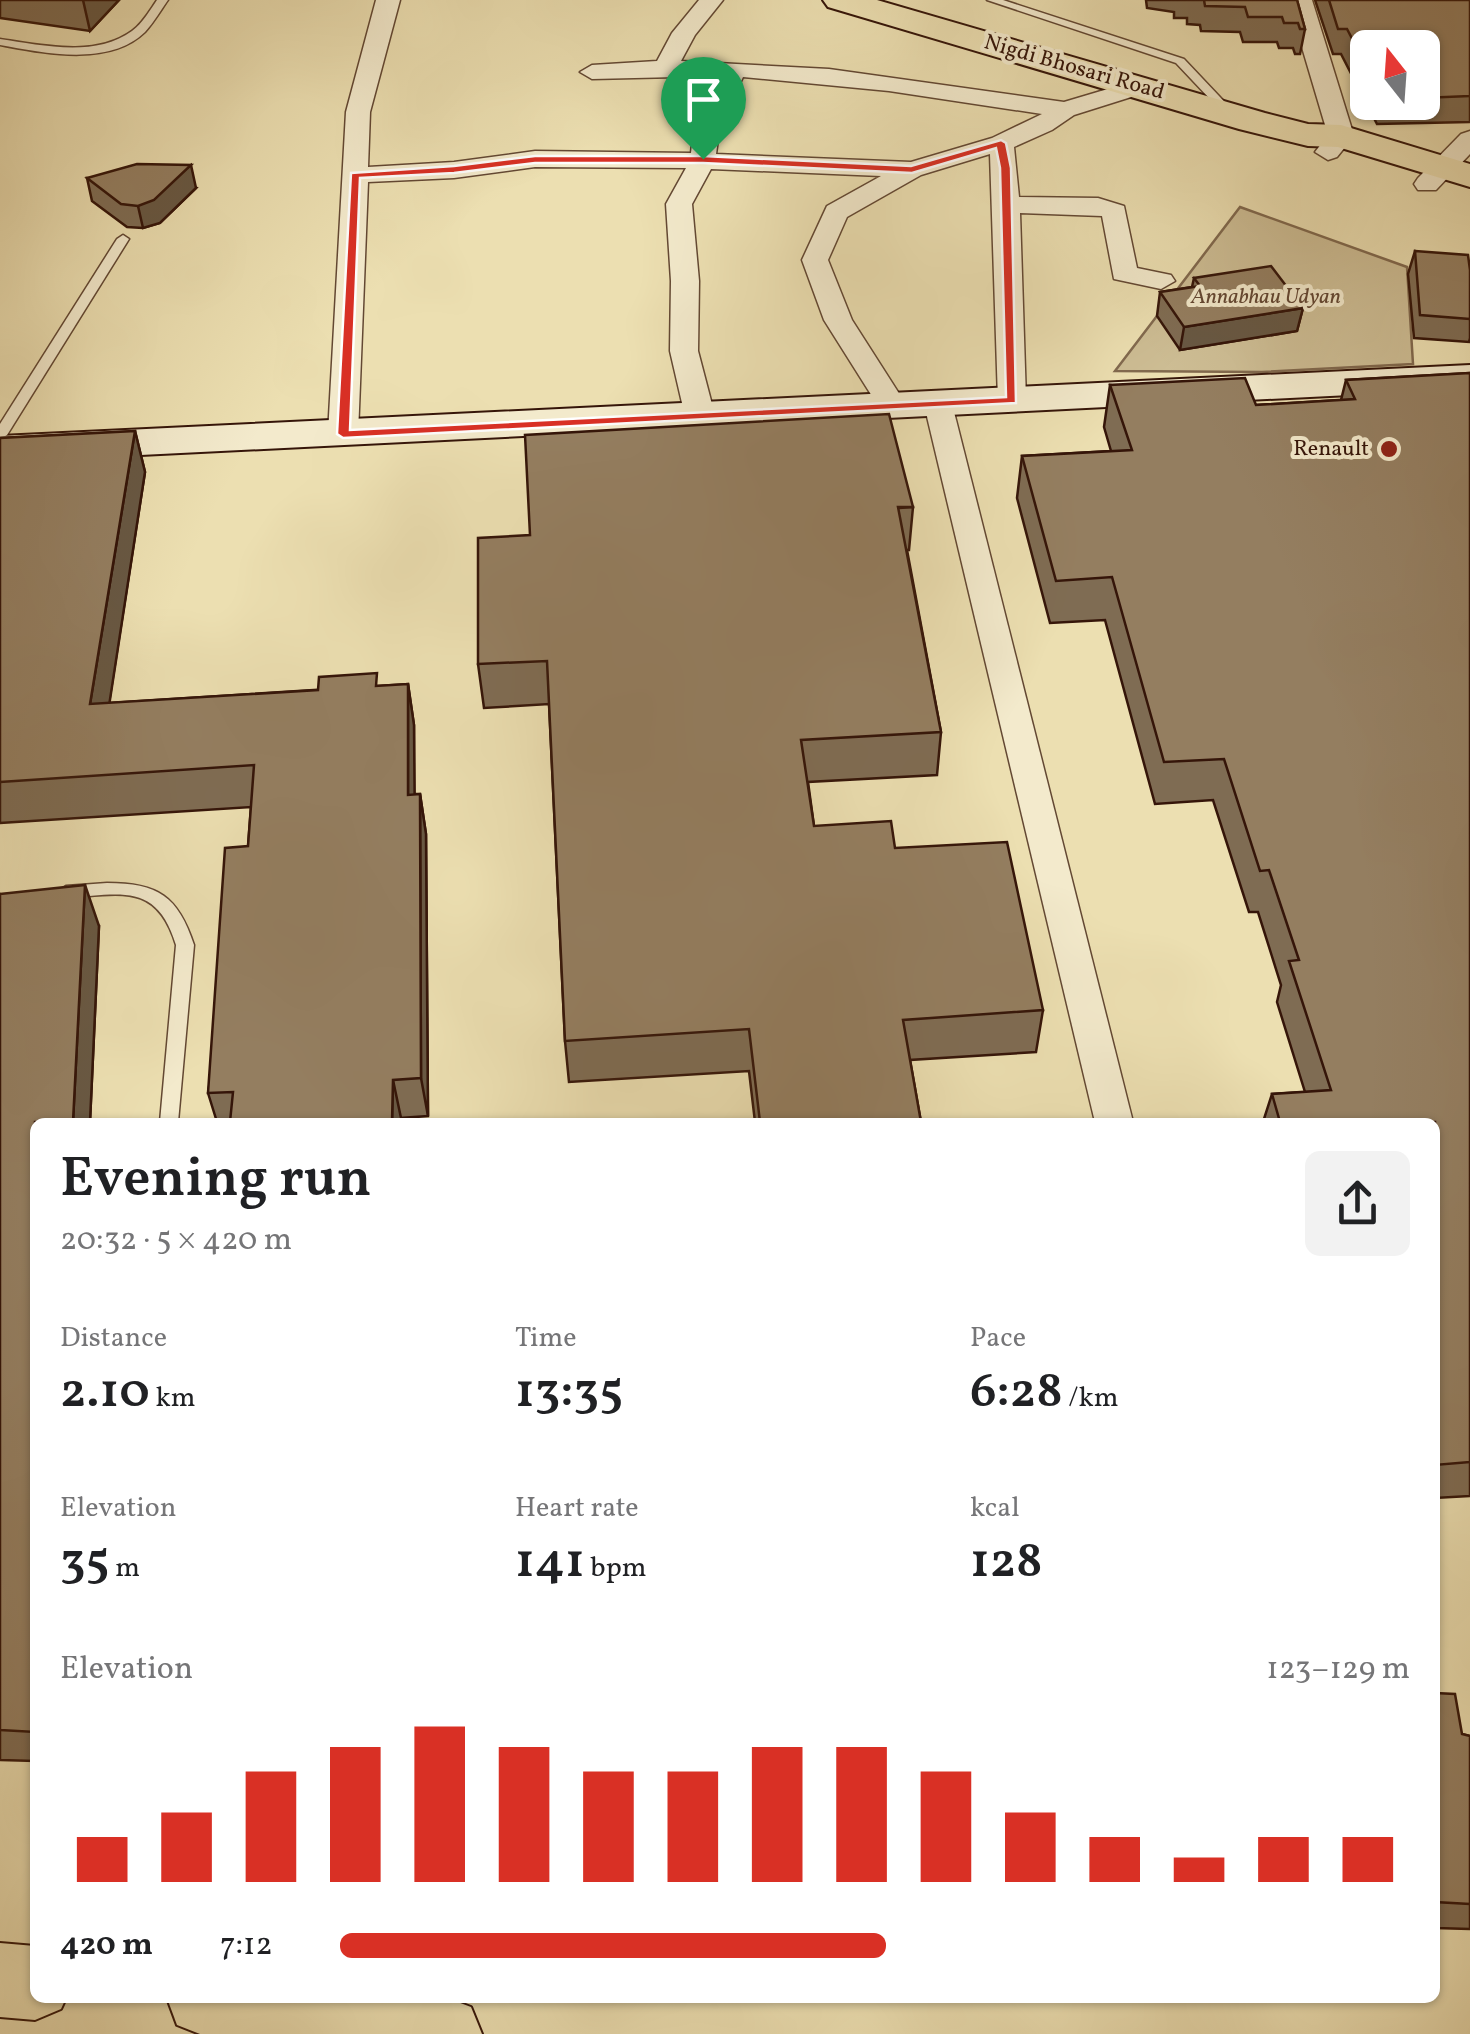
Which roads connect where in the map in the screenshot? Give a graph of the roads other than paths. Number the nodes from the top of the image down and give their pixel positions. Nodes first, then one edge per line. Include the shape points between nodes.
1 (163, 0) edge
2 (388, 0) edge
3 (712, 0) edge
4 (840, 0) edge
5 (992, 0) edge
6 (1300, 0) edge
7 (0, 42) edge
8 (666, 67) junction
9 (735, 70) junction
10 (592, 72) dead end
11 (1138, 87) junction
12 (1066, 110) junction
13 (1230, 114) junction
14 (1470, 139) edge
15 (1326, 141) junction
16 (1001, 143) junction
17 (703, 159) junction
18 (912, 170) junction
19 (354, 175) junction
20 (1446, 176) edge
21 (1470, 198) edge
22 (1007, 205) junction
23 (124, 239) dead end
24 (1161, 281) dead end
25 (1470, 378) edge
26 (1012, 400) junction
27 (938, 404) junction
28 (892, 406) junction
29 (700, 416) junction
30 (343, 434) junction
31 (0, 435) edge
32 (0, 449) edge
33 (52, 893) edge
34 (170, 1118) edge
35 (1113, 1118) edge
36 (0, 1980) edge
37 (30, 1982) edge
38 (237, 2003) edge
39 (444, 2034) edge

1 - 7 lane via 136,35 104,47 66,53
2 - 19 street via 358,112
3 - 8 street
4 - 11 main road, Nigdi Bhosari Road
5 - 13 lane via 1180,61
6 - 15 street
8 - 9 street
8 - 10 street
9 - 12 street via 885,83
9 - 17 street via 708,125
11 - 12 street
11 - 13 main road, Nigdi Bhosari Road
12 - 16 street
13 - 15 main road, Nigdi Bhosari Road
14 - 20 street
15 - 20 main road, Nigdi Bhosari Road
16 - 18 street
16 - 22 street
17 - 18 street
17 - 19 street via 535,159
17 - 29 street via 679,204 684,352
18 - 28 street via 836,212 815,260 838,320
19 - 30 street
20 - 21 main road, Nigdi Bhosari Road
22 - 24 street via 1115,212 1124,273
22 - 26 street
23 - 31 lane
25 - 26 street
26 - 27 street
27 - 28 street
27 - 35 street
28 - 29 street
29 - 30 street
30 - 32 street
33 - 34 lane via 141,891 160,897 179,917 185,945
36 - 37 main road
38 - 39 main road

